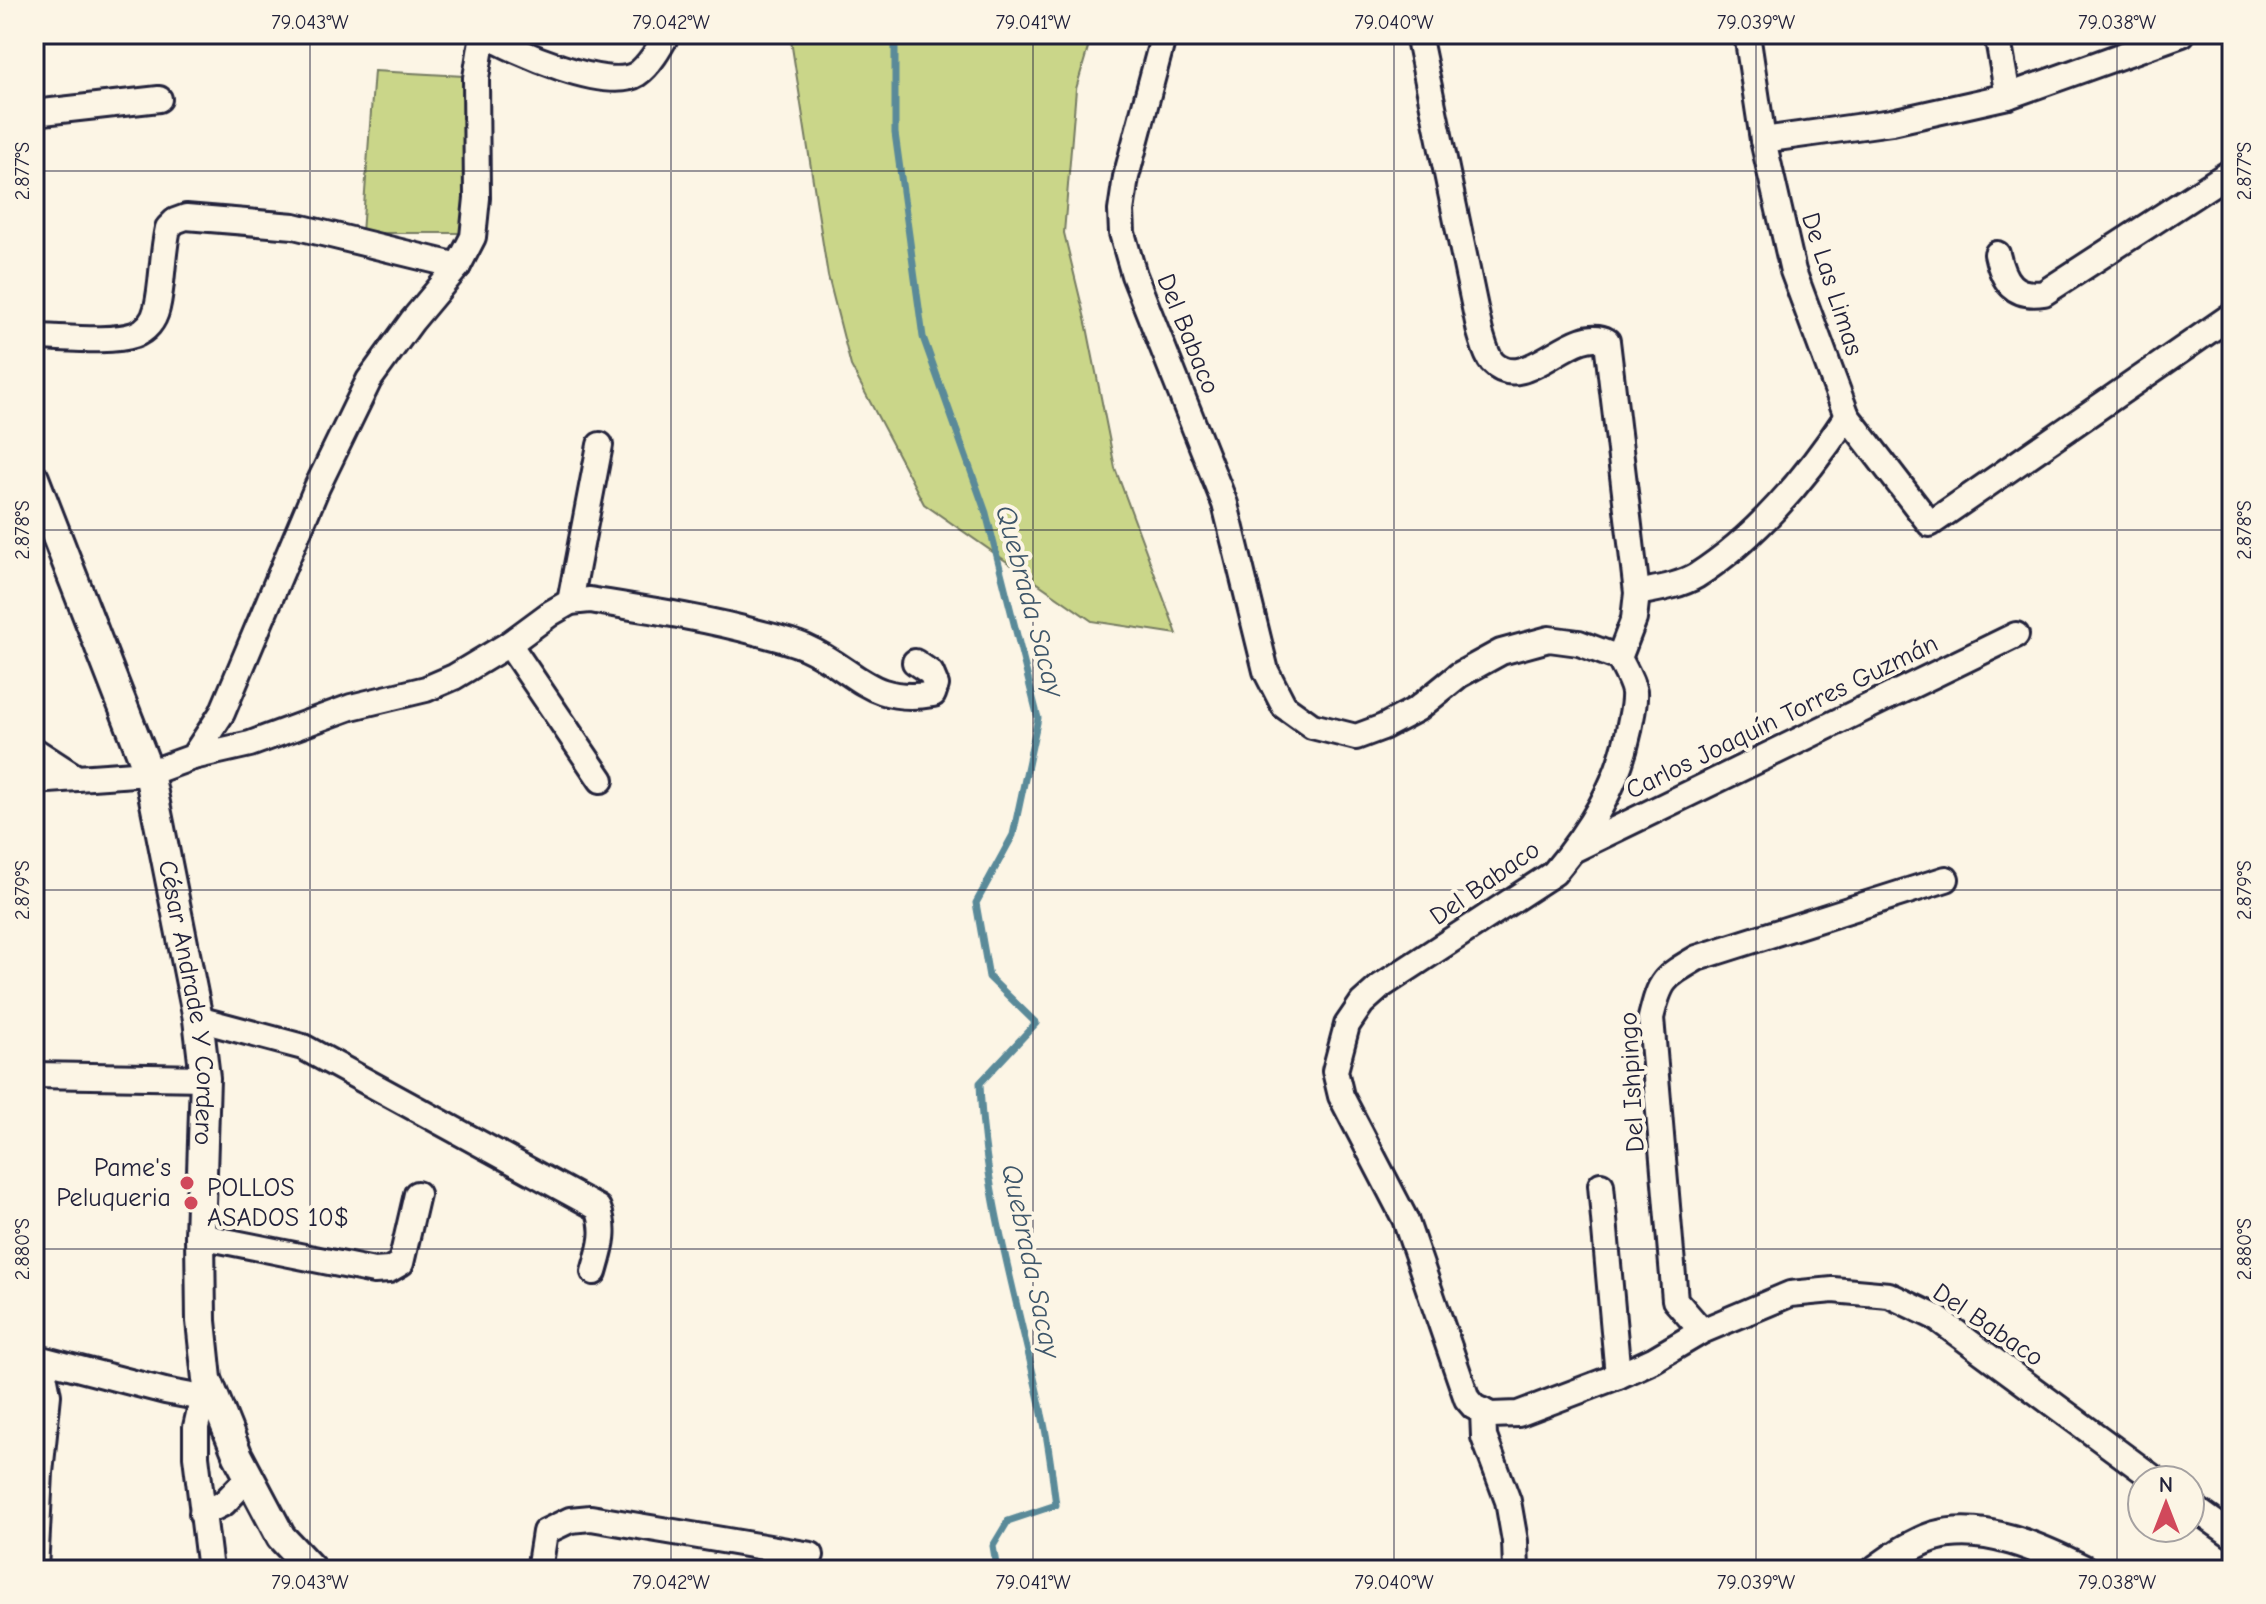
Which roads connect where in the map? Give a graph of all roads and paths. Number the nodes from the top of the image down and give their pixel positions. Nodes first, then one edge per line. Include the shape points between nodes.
1 (484, 34) edge
2 (667, 34) edge
3 (1164, 34) edge
4 (1418, 34) edge
5 (1747, 34) edge
6 (1997, 34) edge
7 (2182, 34) edge
8 (2008, 96) junction
9 (159, 99) dead end
10 (34, 113) edge
11 (1763, 140) junction
12 (2232, 171) edge
13 (1997, 254) dead end
14 (458, 266) junction
15 (2232, 315) edge
16 (34, 337) edge
17 (1847, 416) junction
18 (600, 445) dead end
19 (34, 478) edge
20 (1637, 593) junction
21 (570, 602) junction
22 (2016, 635) dead end
23 (509, 644) junction
24 (1619, 658) junction
25 (915, 662) dead end
26 (34, 750) edge
27 (193, 757) junction
28 (149, 773) junction
29 (77, 778) junction
30 (601, 780) dead end
31 (34, 781) edge
32 (1573, 850) junction
33 (1946, 879) dead end
34 (198, 1019) junction
35 (34, 1075) edge
36 (205, 1078) junction
37 (1601, 1185) dead end
38 (417, 1194) dead end
39 (200, 1236) junction
40 (594, 1272) dead end
41 (1702, 1331) junction
42 (37, 1363) edge
43 (1618, 1376) junction
44 (204, 1388) junction
45 (1483, 1411) junction
46 (2134, 1464) edge
47 (37, 1472) edge
48 (249, 1477) junction
49 (202, 1514) junction
50 (2206, 1516) edge
51 (2232, 1535) edge
52 (811, 1555) dead end
53 (35, 1570) edge
54 (210, 1570) edge
55 (312, 1570) edge
56 (539, 1570) edge
57 (1516, 1570) edge
58 (1876, 1570) edge
59 (2084, 1570) edge

1 - 2 street via 552,64 619,79 637,74
1 - 14 street via 476,78 473,237
3 - 24 street, Del Babaco via 1126,177 1122,233 1225,504 1266,671 1284,706 1312,726 1356,737 1417,709 1459,675 1501,652 1549,639
4 - 20 street via 1480,332 1491,361 1523,371 1593,337 1607,341
5 - 11 street, De Las Limas
6 - 8 street
7 - 8 street
8 - 11 street via 1892,122
9 - 10 street
11 - 17 street, De Las Limas via 1793,271
12 - 13 street via 2044,293 2029,295 2011,286
14 - 16 street via 294,226 186,217 168,228 158,306 146,328 116,337
14 - 27 street via 369,380 317,487 222,713
15 - 17 street, De Las Limas via 1930,524
17 - 20 street via 1825,450 1739,543 1694,578
18 - 21 street
19 - 28 street, César Andrade Y Cordero
20 - 24 street via 1634,619
21 - 23 street
21 - 25 street via 590,600 755,632 806,648 870,689 891,696 933,694 931,673
22 - 32 street, Carlos Joaquín Torres Guzmán
23 - 27 street via 426,689
23 - 30 street
24 - 32 street, Del Babaco via 1634,688 1624,751 1604,804
26 - 29 street
27 - 28 street
28 - 29 street
28 - 34 street, César Andrade Y Cordero
29 - 31 street
32 - 45 street, Del Babaco via 1554,873 1362,1003 1347,1025 1335,1071 1341,1096 1405,1219 1467,1399
33 - 41 street, Del Ishpingo via 1697,958 1667,976 1657,990 1651,1018 1675,1300
34 - 36 street, César Andrade Y Cordero
34 - 40 street via 303,1047 598,1208 604,1238
35 - 36 street
36 - 39 street, César Andrade Y Cordero
37 - 43 street
38 - 39 street via 401,1263 389,1270
39 - 44 street, César Andrade Y Cordero
41 - 43 street, Del Babaco
41 - 46 street, Del Babaco via 1790,1294 1833,1290 1889,1295 1935,1317
42 - 44 street via 165,1391
42 - 47 street via 48,1395
43 - 45 street, Del Babaco via 1518,1414
44 - 48 street, César Andrade Y Cordero
44 - 49 street via 196,1427
45 - 57 street via 1484,1437 1508,1501
47 - 53 street
48 - 49 street via 224,1503
48 - 55 street, César Andrade Y Cordero via 281,1537
49 - 54 street
50 - 51 street
52 - 56 street via 591,1518 570,1520 545,1532
58 - 59 street via 1937,1535 1980,1533 2040,1548

